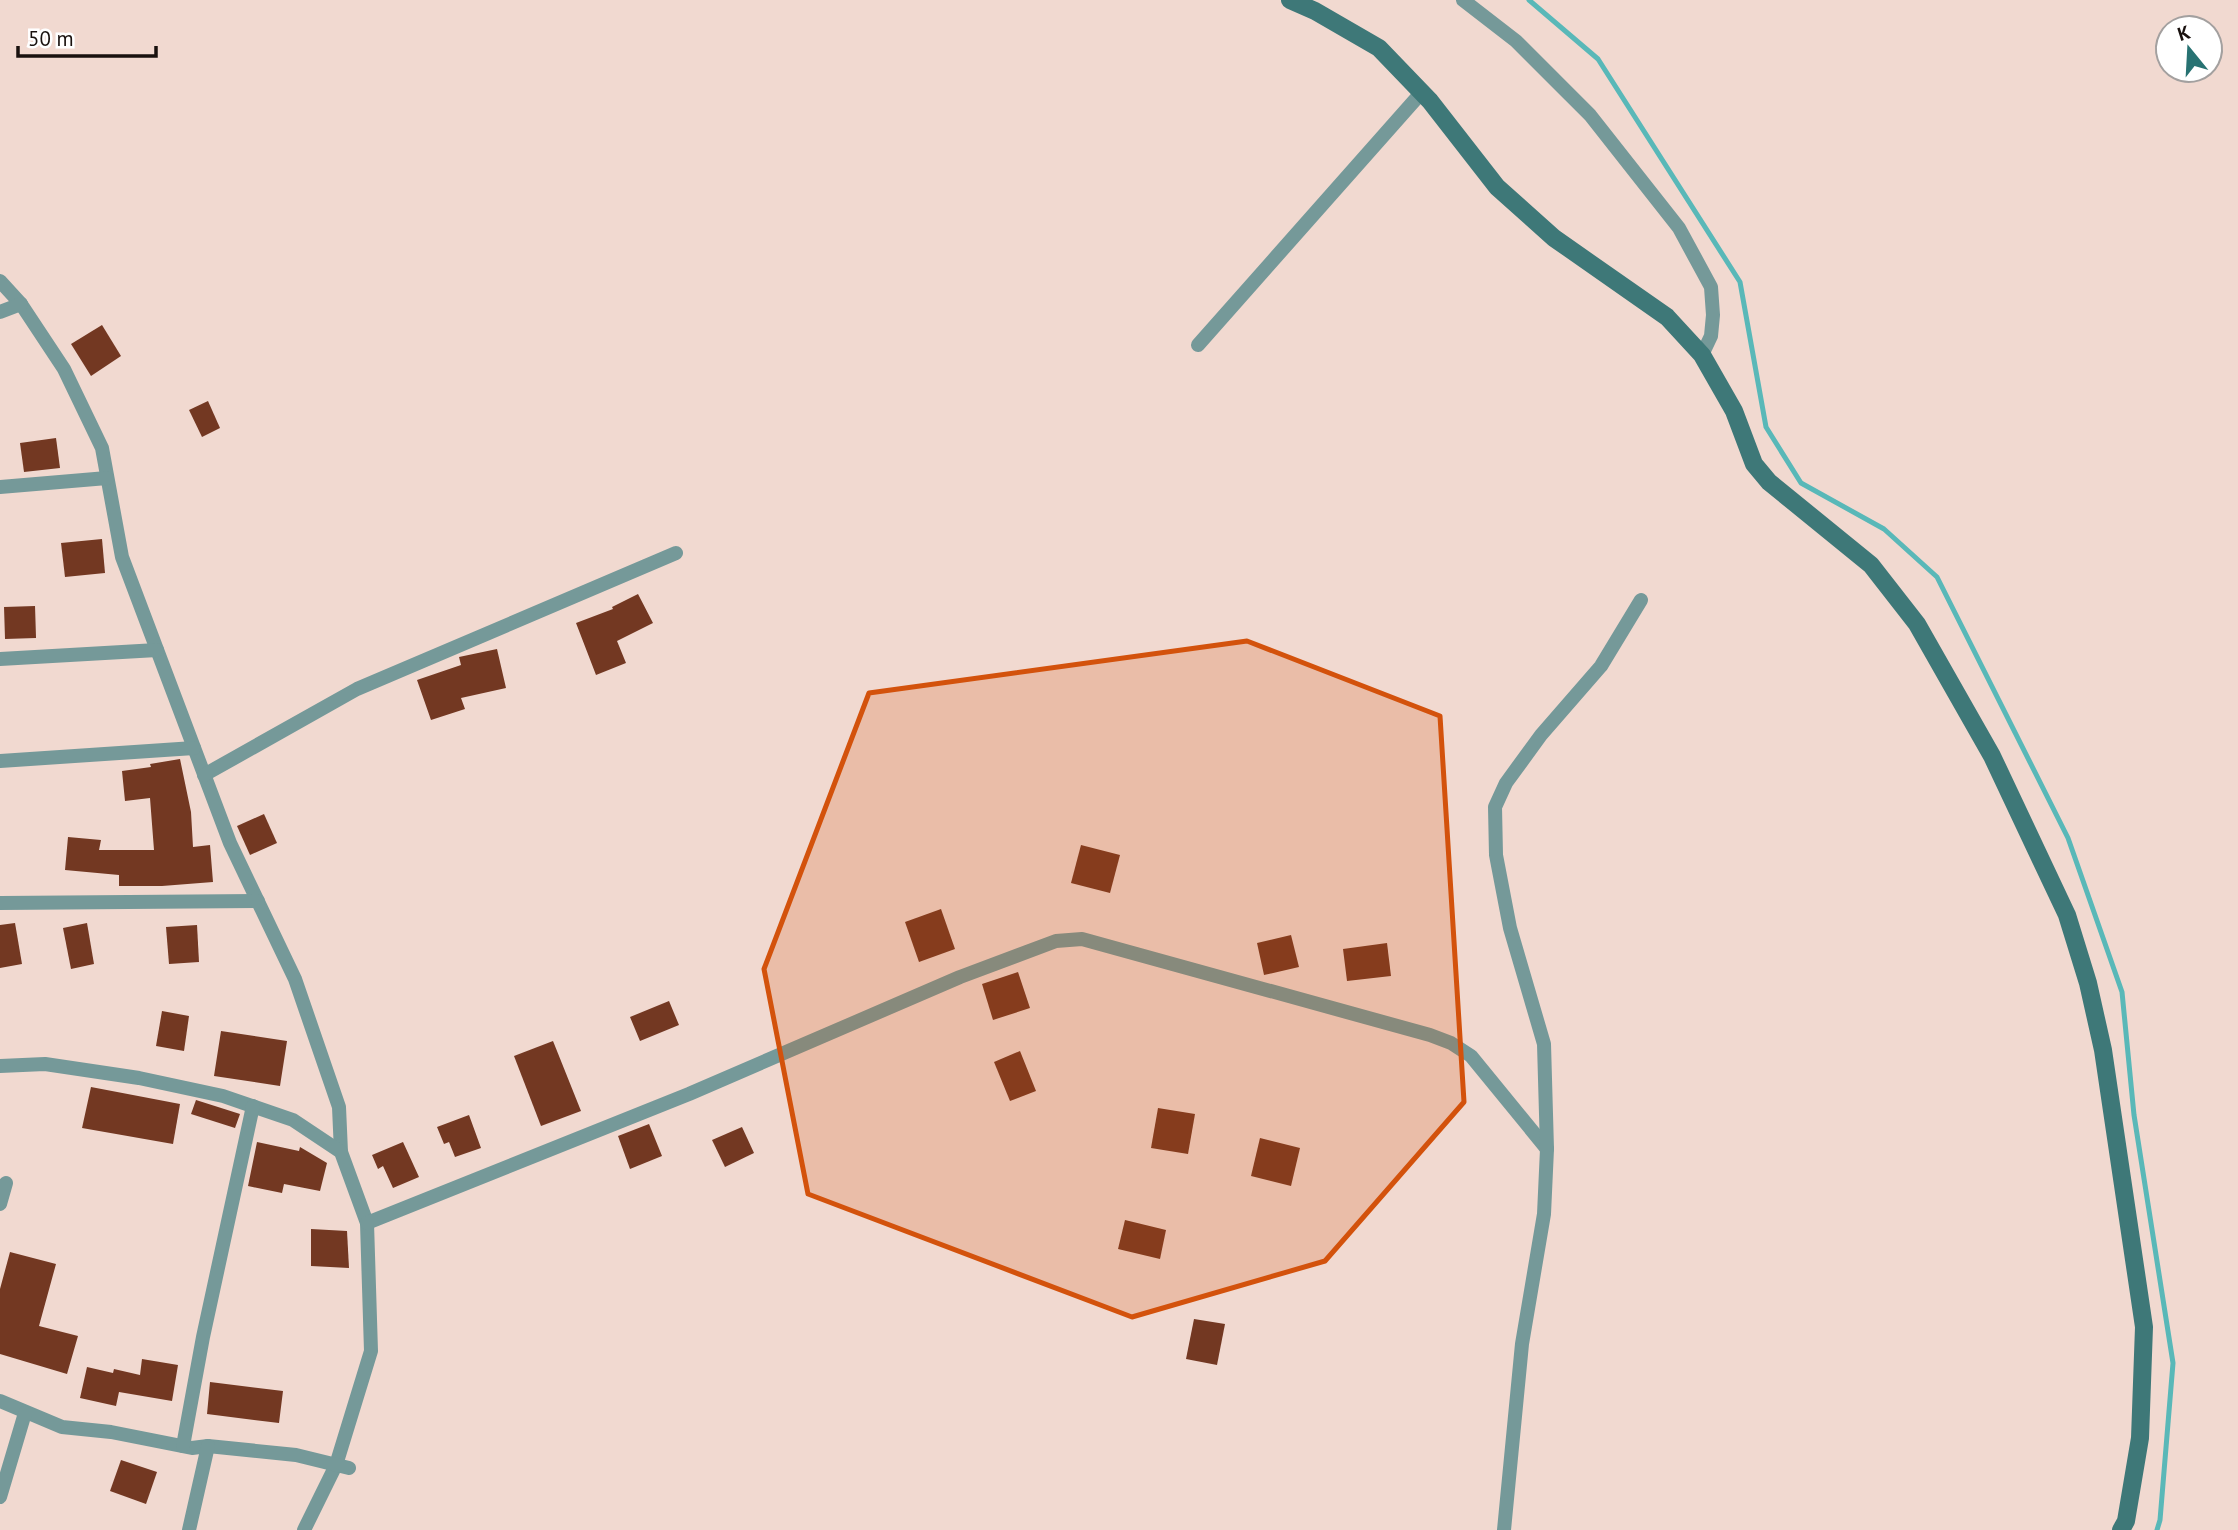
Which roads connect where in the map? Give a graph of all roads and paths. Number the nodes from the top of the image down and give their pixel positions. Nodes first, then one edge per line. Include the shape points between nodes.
1 (1290, 0) edge
2 (1463, 0) edge
3 (1422, 92) junction
4 (0, 281) edge
5 (22, 304) junction
6 (0, 312) edge
7 (1198, 345) dead end
8 (1702, 355) junction
9 (107, 478) junction
10 (0, 486) edge
11 (676, 553) dead end
12 (1641, 600) dead end
13 (157, 650) junction
14 (0, 659) edge
15 (194, 748) junction
16 (0, 761) edge
17 (204, 775) junction
18 (258, 901) junction
19 (0, 904) edge
20 (0, 1066) edge
21 (253, 1106) junction
22 (1547, 1149) junction
23 (341, 1152) junction
24 (6, 1183) dead end
25 (0, 1204) edge
26 (367, 1223) junction
27 (0, 1401) edge
28 (26, 1413) junction
29 (183, 1446) junction
30 (208, 1446) junction
31 (342, 1466) junction
32 (0, 1497) edge
33 (189, 1530) edge
34 (304, 1530) edge
35 (1504, 1530) edge
36 (2121, 1530) edge

1 - 3 street via 1379,48
2 - 8 street via 1516,41 1590,115 1679,228 1711,288 1711,337
3 - 7 street
3 - 8 street via 1497,187 1554,238 1667,317
4 - 5 street
5 - 6 street
5 - 9 street via 64,369 102,448
8 - 36 street via 1734,411 1754,464 1769,482 1871,565 1917,624 1992,756 2067,915 2103,1050 2144,1327 2140,1438
9 - 10 street
9 - 13 street via 122,557
11 - 17 street via 358,689
12 - 22 street via 1601,666 1541,735 1506,783 1495,807 1496,855 1510,928 1544,1044
13 - 14 street
13 - 15 street
15 - 16 street
15 - 17 street
17 - 18 street
18 - 19 street
18 - 23 street via 295,979 339,1107
20 - 21 street via 45,1064 139,1078
21 - 23 street via 293,1121
21 - 29 street via 202,1336
22 - 26 street via 1471,1056 1451,1043 1082,939 1056,941 960,977 689,1094
22 - 35 street via 1544,1214 1521,1344
23 - 26 street
24 - 25 street
26 - 31 street via 371,1350
27 - 28 street
28 - 29 street via 62,1427
28 - 32 street
29 - 30 street
30 - 31 street via 296,1455
30 - 33 street
31 - 34 street

